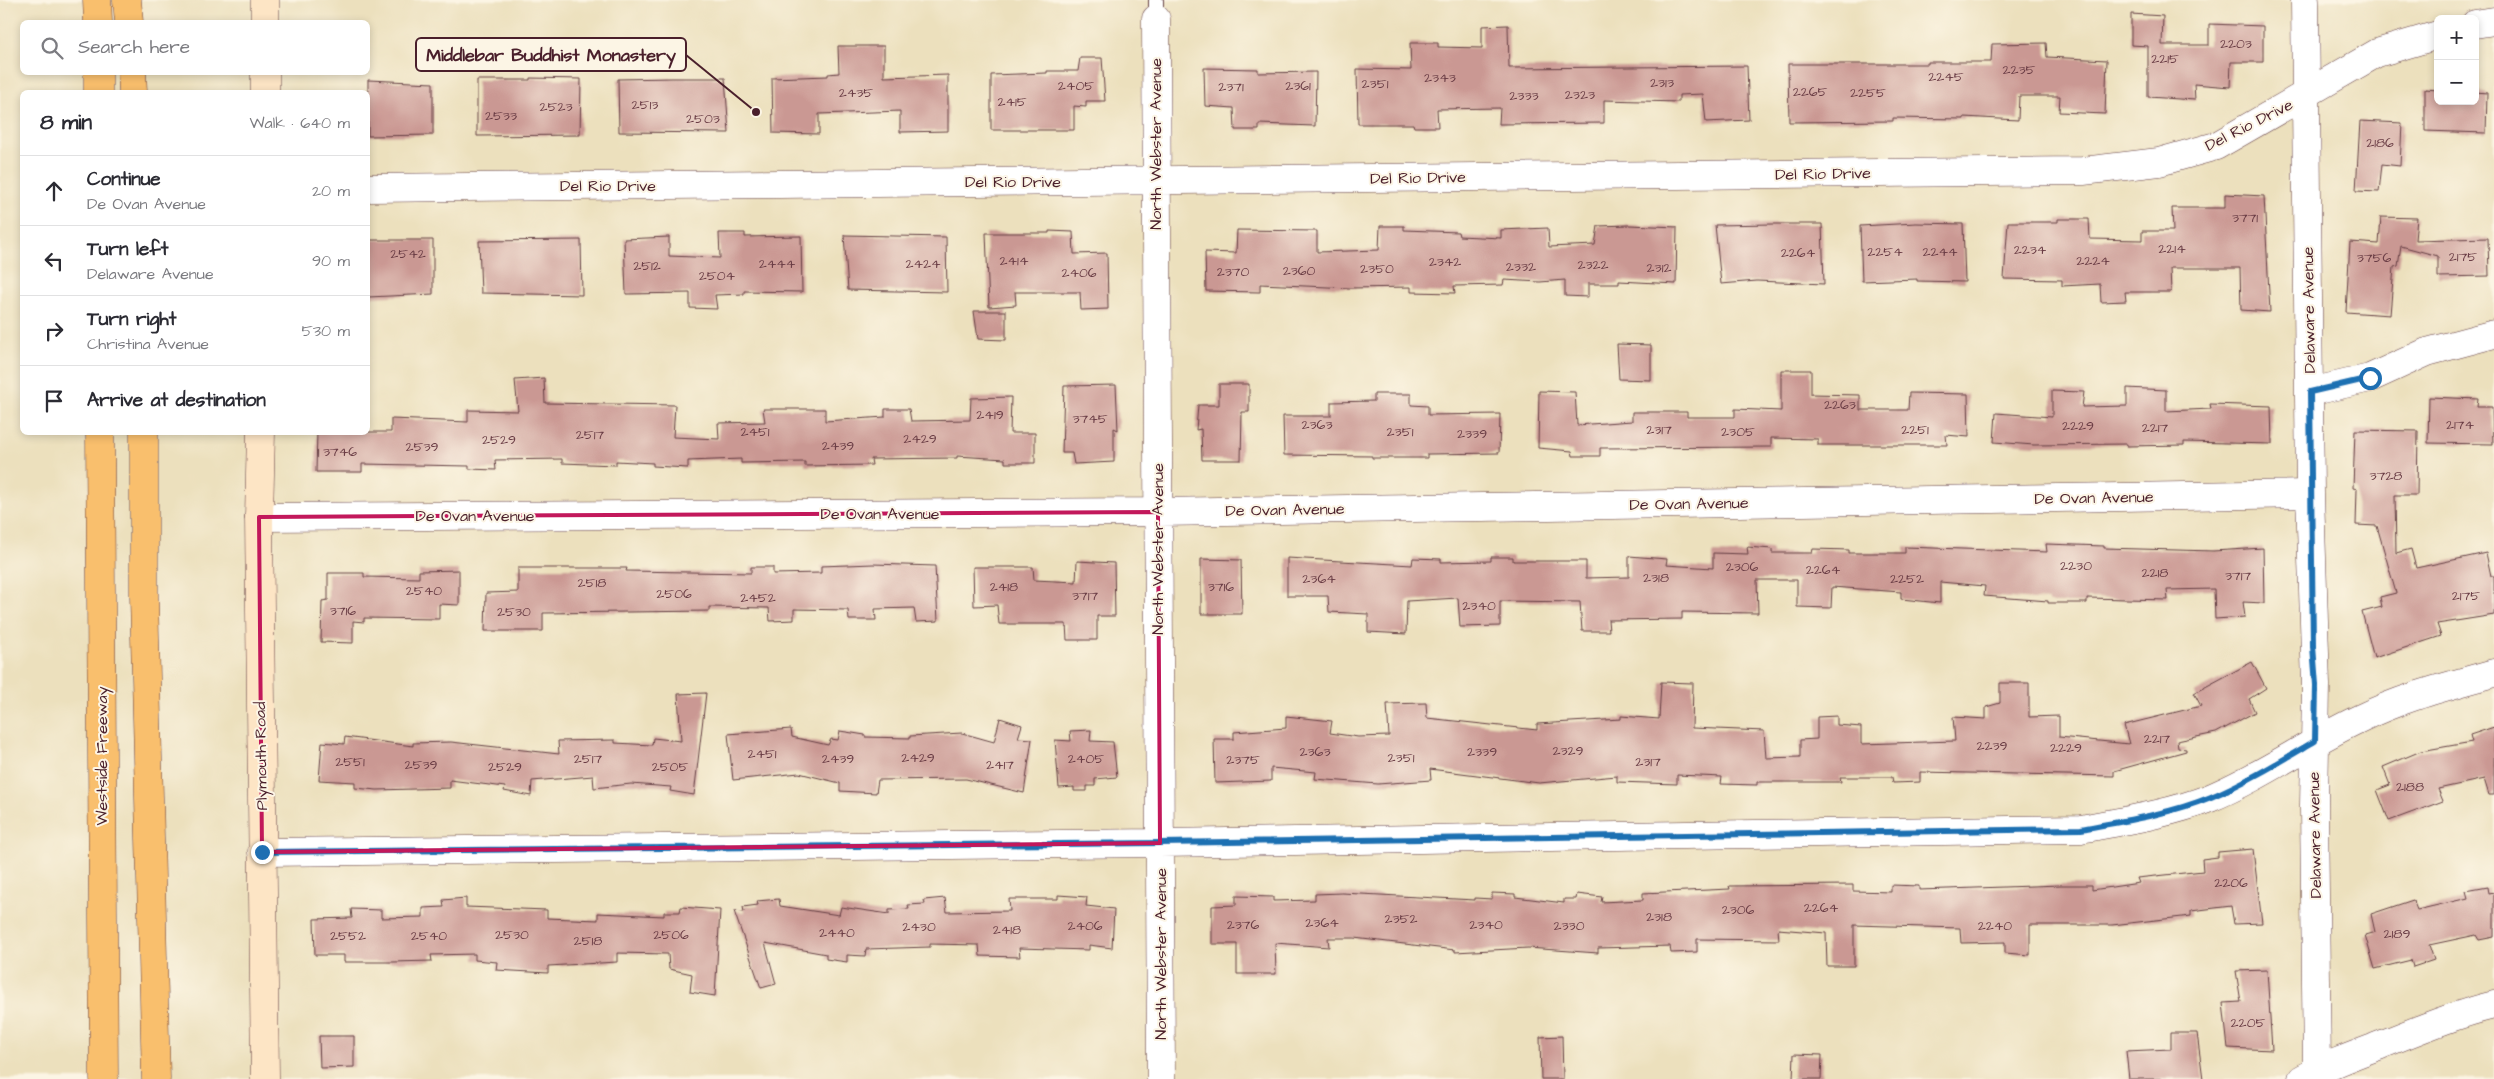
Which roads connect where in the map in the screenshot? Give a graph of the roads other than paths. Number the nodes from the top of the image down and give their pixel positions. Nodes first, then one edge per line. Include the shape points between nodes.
1 (97, 0) edge
2 (127, 0) edge
3 (265, 0) edge
4 (2305, 0) edge
5 (1156, 10) edge
6 (98, 20) edge
7 (128, 20) edge
8 (265, 20) edge
9 (2494, 21) edge
10 (2479, 23) edge
11 (2434, 36) edge
12 (98, 75) edge
13 (132, 75) edge
14 (265, 75) edge
15 (98, 90) edge
16 (133, 90) edge
17 (265, 90) edge
18 (2307, 94) junction
19 (1156, 181) junction
20 (370, 188) edge
21 (2494, 334) edge
22 (2310, 392) junction
23 (100, 435) edge
24 (144, 435) edge
25 (261, 435) edge
26 (2310, 494) junction
27 (1158, 512) junction
28 (259, 517) junction
29 (2494, 673) edge
30 (2315, 741) junction
31 (1160, 843) junction
32 (262, 852) junction
33 (2494, 1005) edge
34 (2310, 1075) edge
35 (104, 1079) edge
36 (156, 1079) edge
37 (265, 1079) edge
38 (1161, 1079) edge

1 - 6 highway
2 - 7 highway
3 - 8 street
4 - 18 street, Delaware Avenue
5 - 19 street, North Webster Avenue
9 - 10 street
11 - 18 street, Del Rio Drive via 2377,53
12 - 15 highway
13 - 16 highway
14 - 17 street
18 - 19 street, Del Rio Drive via 2216,146 2159,162 2083,171
18 - 22 street, Delaware Avenue
19 - 20 street, Del Rio Drive
19 - 27 street, North Webster Avenue
21 - 22 street via 2427,352 2370,378
22 - 26 street, Delaware Avenue
23 - 35 highway, Westside Freeway
24 - 36 highway via 144,597
25 - 28 street, Plymouth Road
26 - 27 street, De Ovan Avenue
26 - 30 street, Delaware Avenue
27 - 28 street, De Ovan Avenue
27 - 31 street, North Webster Avenue
28 - 32 street, Plymouth Road
29 - 30 street via 2417,695 2362,717
30 - 31 street via 2261,773 2209,798 2156,814 2081,829
30 - 34 street, Delaware Avenue
31 - 32 street
31 - 38 street, North Webster Avenue
32 - 37 street, Plymouth Road
33 - 34 street via 2395,1039

